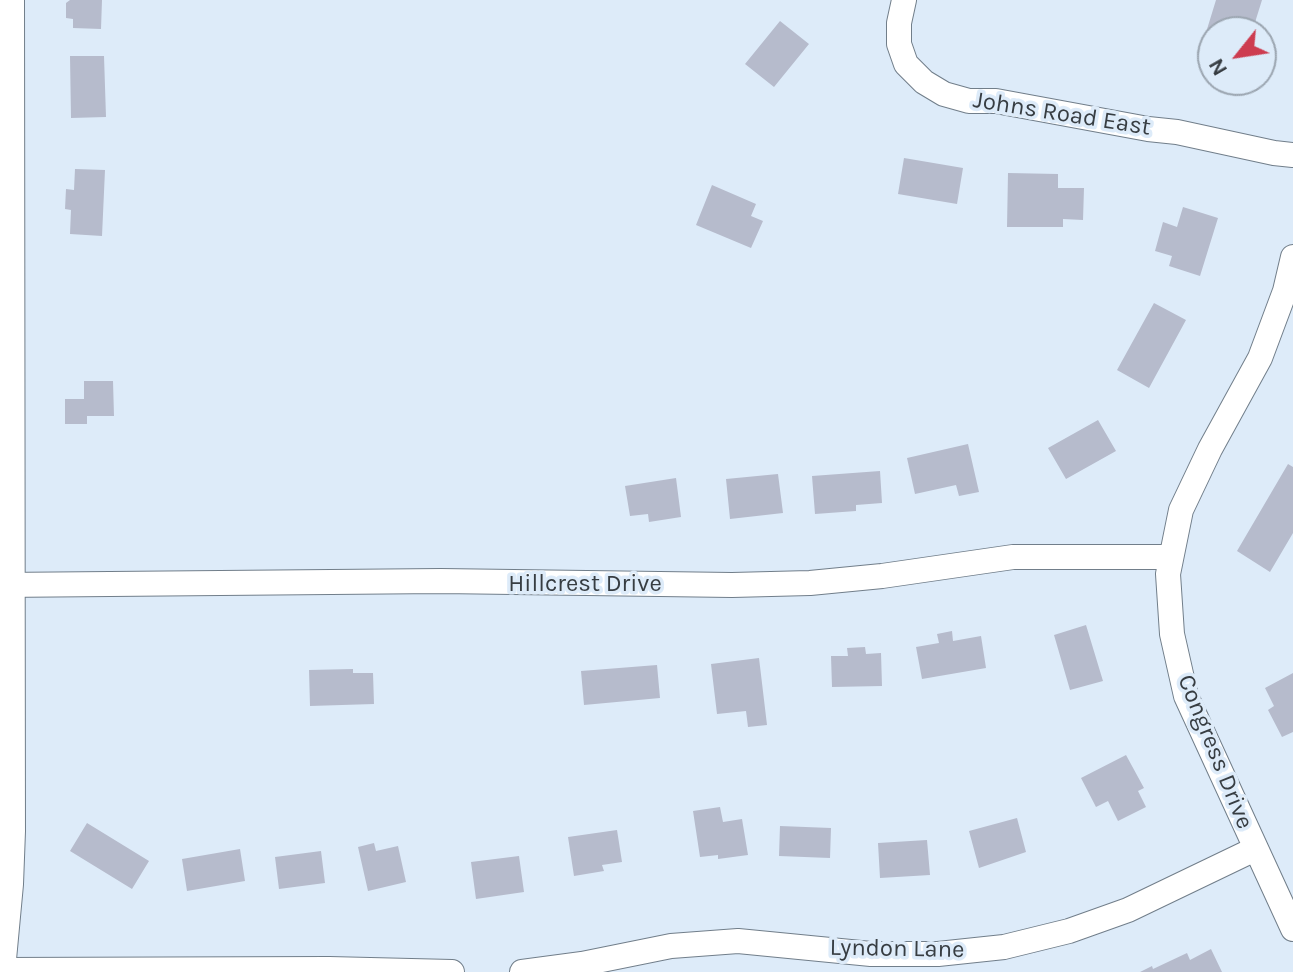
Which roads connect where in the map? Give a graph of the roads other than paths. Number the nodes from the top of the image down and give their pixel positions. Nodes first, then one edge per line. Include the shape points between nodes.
1 (8, 0) edge
2 (904, 0) edge
3 (4, 99) edge
4 (1293, 155) edge
5 (1293, 257) edge
6 (1169, 557) junction
7 (4, 586) edge
8 (1255, 849) junction
9 (1293, 929) edge
10 (0, 959) edge
11 (582, 968) edge
12 (0, 970) edge
13 (452, 972) edge
14 (522, 972) edge

1 - 3 main road
2 - 4 street, Johns Road East via 899,44 906,64 944,94
3 - 7 main road
5 - 6 street, Congress Drive via 1260,358 1186,500
6 - 7 street, Hillcrest Drive via 1013,557 853,579 732,585 428,581
6 - 8 street, Congress Drive via 1172,634 1186,696
7 - 10 main road via 8,844
8 - 9 street, Congress Drive
8 - 11 street, Lyndon Lane via 1128,910 1004,947 871,954 738,941 671,946
11 - 14 street, Lyndon Lane
12 - 13 street

